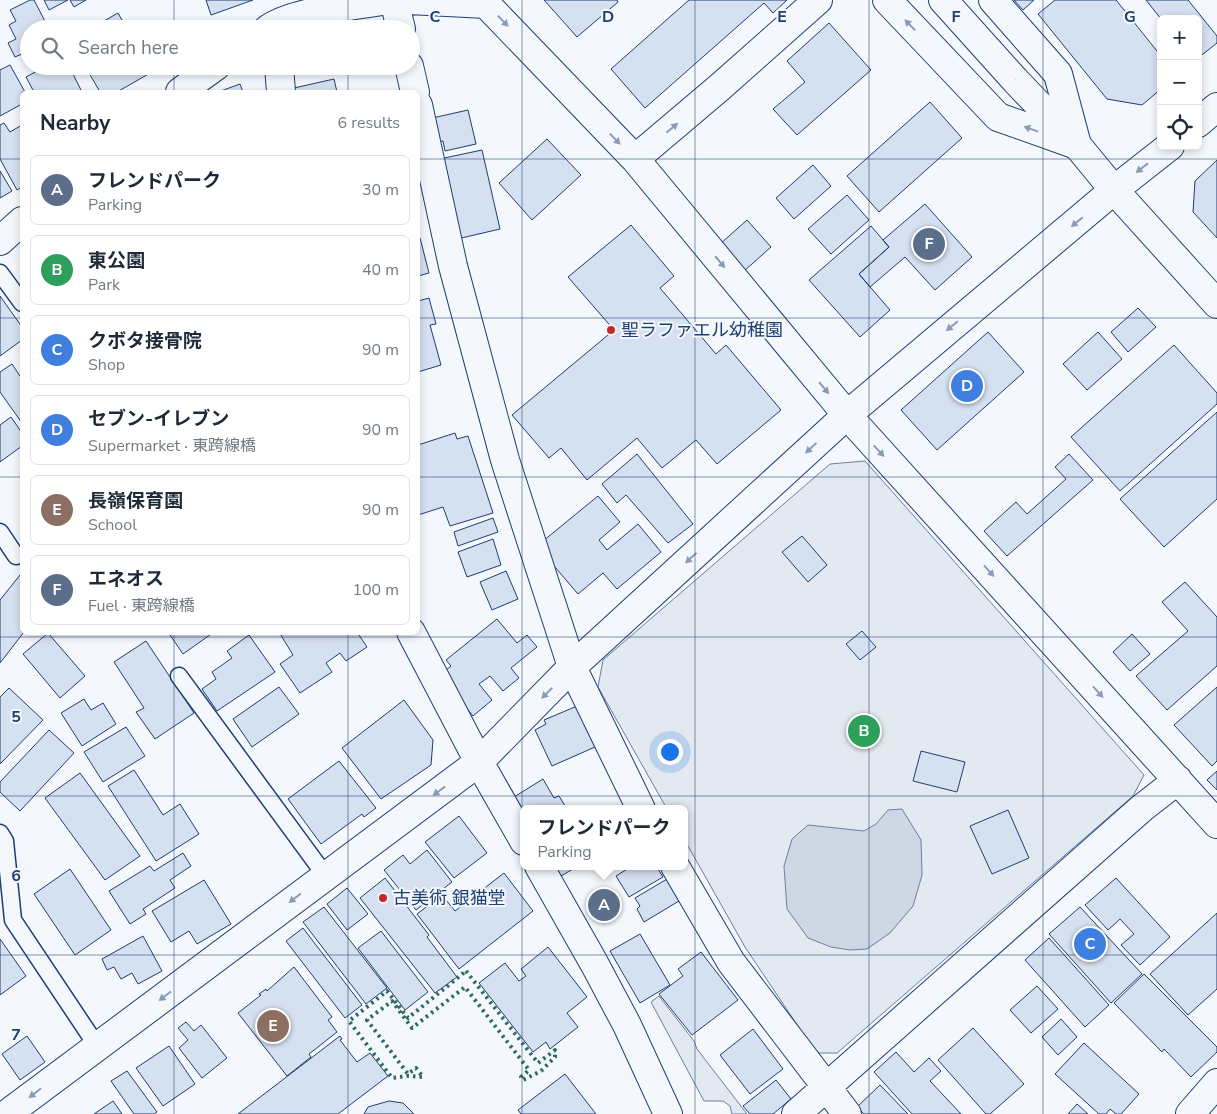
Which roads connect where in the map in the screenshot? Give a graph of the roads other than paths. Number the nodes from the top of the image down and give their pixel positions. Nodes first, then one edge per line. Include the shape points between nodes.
1 (390, 0) edge
2 (394, 0) edge
3 (409, 0) edge
4 (818, 0) edge
5 (887, 0) edge
6 (943, 0) edge
7 (993, 0) edge
8 (302, 7) edge
9 (283, 20) edge
10 (399, 20) edge
11 (204, 75) edge
12 (280, 75) edge
13 (411, 75) edge
14 (183, 90) edge
15 (281, 90) edge
16 (415, 90) edge
17 (1217, 107) edge
18 (420, 114) edge
19 (1202, 120) edge
20 (1077, 145) junction
21 (1165, 150) edge
22 (635, 159) junction
23 (1114, 190) junction
24 (20, 223) edge
25 (0, 239) edge
26 (0, 273) edge
27 (20, 300) edge
28 (1217, 304) edge
29 (847, 415) junction
30 (0, 532) edge
31 (16, 556) dead end
32 (414, 635) edge
33 (572, 668) junction
34 (179, 676) dead end
35 (479, 762) junction
36 (1178, 780) junction
37 (640, 805) edge
38 (1217, 824) edge
39 (0, 833) edge
40 (520, 834) edge
41 (541, 870) edge
42 (677, 870) edge
43 (325, 875) junction
44 (97, 1046) junction
45 (1217, 1084) edge
46 (826, 1088) junction
47 (7, 1114) edge
48 (668, 1114) edge
49 (796, 1114) edge
50 (846, 1114) edge
51 (1190, 1114) edge

1 - 8 street
2 - 10 street
3 -> 22 street via 486,4
22 -> 4 street
20 -> 5 street via 998,117
6 - 20 street
7 - 20 street via 1058,74
8 - 9 street
11 - 14 street
12 - 15 street
13 - 16 street
17 - 19 street
18 - 33 street via 453,266 505,460
20 - 23 street
21 -> 23 street
22 -> 29 street
23 - 28 street
23 -> 29 street
24 - 25 street
26 - 27 lane
29 -> 33 street
29 -> 36 street
30 - 31 lane
32 - 35 street
33 -> 35 street
33 - 37 street
34 - 43 lane
35 - 40 street
35 -> 43 street
36 - 38 street
36 - 46 street via 1142,808
39 - 44 lane via 5,840 12,920
41 - 48 street via 627,1025
42 - 46 street via 731,962
43 -> 44 street
44 -> 47 street
45 - 51 street
46 - 49 street
46 - 50 street

